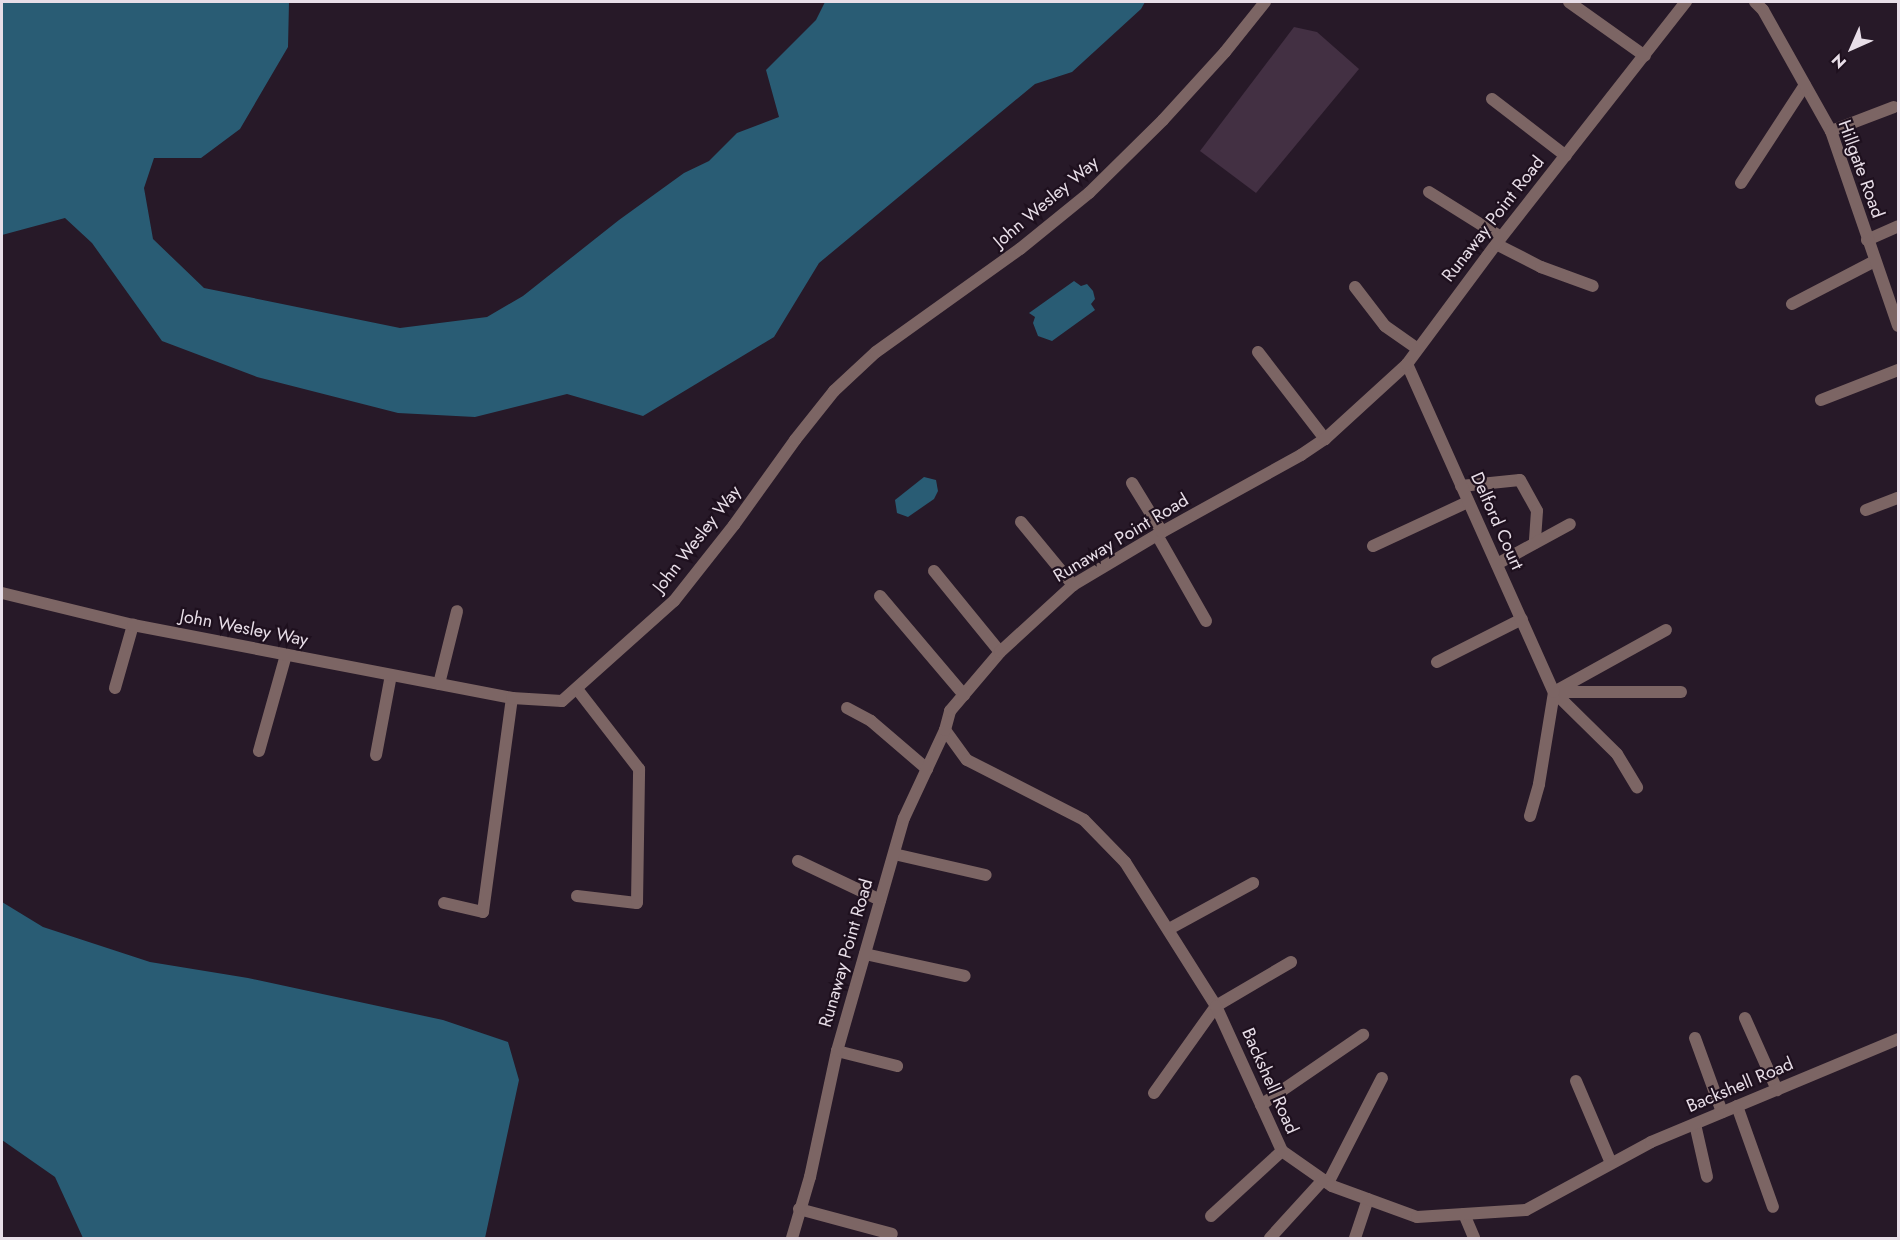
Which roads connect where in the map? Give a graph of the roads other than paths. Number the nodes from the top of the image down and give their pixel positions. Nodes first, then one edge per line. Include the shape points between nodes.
1 (1265, 2) edge
2 (1569, 2) edge
3 (1686, 2) edge
4 (1755, 2) edge
5 (1645, 56) junction
6 (1805, 85) junction
7 (1492, 99) dead end
8 (1894, 107) dead end
9 (1831, 131) junction
10 (1566, 156) junction
11 (1741, 183) dead end
12 (1429, 192) dead end
13 (1899, 226) edge
14 (1867, 240) junction
15 (1498, 241) junction
16 (1875, 261) junction
17 (1593, 286) dead end
18 (1355, 287) dead end
19 (1792, 304) dead end
20 (1899, 326) edge
21 (1417, 348) junction
22 (1258, 352) dead end
23 (1407, 364) junction
24 (1899, 370) edge
25 (1821, 400) dead end
26 (1325, 439) junction
27 (1132, 483) dead end
28 (1461, 486) junction
29 (1899, 498) edge
30 (1468, 502) junction
31 (1866, 510) dead end
32 (1021, 522) dead end
33 (1570, 524) dead end
34 (1160, 533) junction
35 (1535, 543) junction
36 (1373, 546) dead end
37 (1497, 564) junction
38 (934, 571) dead end
39 (1073, 585) junction
40 (2, 593) edge
41 (880, 596) dead end
42 (457, 611) dead end
43 (1522, 619) junction
44 (1206, 621) dead end
45 (133, 625) junction
46 (1666, 630) dead end
47 (1000, 652) junction
48 (286, 655) junction
49 (1437, 663) dead end
50 (391, 675) junction
51 (438, 684) junction
52 (116, 688) dead end
53 (577, 689) junction
54 (1554, 692) junction
55 (1681, 692) dead end
56 (964, 695) junction
57 (512, 698) junction
58 (847, 708) dead end
59 (945, 730) junction
60 (259, 751) dead end
61 (375, 755) dead end
62 (927, 769) junction
63 (1637, 787) dead end
64 (1530, 816) dead end
65 (894, 854) junction
66 (798, 861) dead end
67 (986, 875) dead end
68 (1253, 883) dead end
69 (577, 896) dead end
70 (880, 900) junction
71 (444, 903) dead end
72 (1169, 929) junction
73 (865, 954) junction
74 (1291, 962) dead end
75 (965, 976) dead end
76 (1216, 1006) junction
77 (1745, 1018) dead end
78 (1363, 1035) dead end
79 (1695, 1038) dead end
80 (1899, 1039) edge
81 (837, 1051) junction
82 (897, 1066) dead end
83 (1382, 1078) dead end
84 (1576, 1081) dead end
85 (1777, 1089) junction
86 (1154, 1093) dead end
87 (1261, 1106) junction
88 (1737, 1106) junction
89 (1722, 1112) junction
90 (1695, 1124) junction
91 (1282, 1151) junction
92 (1611, 1163) junction
93 (1707, 1178) dead end
94 (1326, 1181) junction
95 (1368, 1199) junction
96 (1773, 1207) dead end
97 (799, 1209) junction
98 (1464, 1214) junction
99 (1211, 1216) dead end
100 (892, 1234) dead end
101 (792, 1239) edge
102 (1270, 1239) edge
103 (1355, 1239) edge
104 (1474, 1239) edge

1 - 53 street, John Wesley Way via 1210,69 1089,193 1020,249 876,352 834,391 674,601
2 - 5 street
3 - 5 street, Runaway Point Road
4 - 6 street, Hillgate Road
5 - 10 street, Runaway Point Road
6 - 9 street, Hillgate Road
6 - 11 street
7 - 10 street
8 - 9 street
9 - 14 street, Hillgate Road
10 - 15 street, Runaway Point Road
12 - 15 street
13 - 14 street
14 - 16 street, Hillgate Road
15 - 17 street via 1541,267
15 - 21 street, Runaway Point Road
16 - 19 street
16 - 20 street, Hillgate Road
18 - 21 street via 1385,326
21 - 23 street, Runaway Point Road
22 - 26 street
23 - 26 street, Runaway Point Road
23 - 28 street, Delford Court
24 - 25 street
26 - 34 street, Runaway Point Road
27 - 34 street
28 - 30 street, Delford Court
28 - 35 street via 1520,480 1537,512
29 - 31 street
30 - 36 street
30 - 37 street, Delford Court
32 - 39 street
33 - 35 street
34 - 39 street, Runaway Point Road
34 - 44 street
35 - 37 street
37 - 43 street, Delford Court
38 - 47 street
39 - 47 street, Runaway Point Road
40 - 45 street, John Wesley Way
41 - 56 street
42 - 51 street
43 - 49 street
43 - 54 street, Delford Court
45 - 48 street, John Wesley Way
45 - 52 street
46 - 54 street
47 - 56 street, Runaway Point Road
48 - 50 street, John Wesley Way
48 - 60 street
50 - 51 street, John Wesley Way
50 - 61 street
51 - 57 street, John Wesley Way
53 - 57 street, John Wesley Way via 562,702
53 - 69 street via 639,769 637,903
54 - 55 street
54 - 63 street via 1617,753
54 - 64 street
56 - 59 street, Runaway Point Road via 950,711
57 - 71 street via 483,912
58 - 62 street via 871,722
59 - 62 street, Runaway Point Road
59 - 72 street, Backshell Road via 967,760 1083,820 1125,862
62 - 65 street, Runaway Point Road via 904,818
65 - 67 street
65 - 70 street, Runaway Point Road
66 - 70 street
68 - 72 street
70 - 73 street, Runaway Point Road
72 - 76 street, Backshell Road
73 - 75 street
73 - 81 street, Runaway Point Road
74 - 76 street
76 - 86 street
76 - 87 street, Backshell Road
77 - 85 street
78 - 87 street
79 - 89 street
80 - 85 street, Backshell Road
81 - 82 street
81 - 97 street, Runaway Point Road via 810,1177
83 - 94 street
84 - 92 street
85 - 88 street, Backshell Road
87 - 91 street, Backshell Road
88 - 89 street, Backshell Road
88 - 96 street
89 - 90 street, Backshell Road
90 - 92 street, Backshell Road
90 - 93 street
91 - 94 street, Backshell Road
91 - 99 street
92 - 98 street, Backshell Road via 1526,1210
94 - 95 street, Backshell Road
94 - 102 street
95 - 98 street, Backshell Road via 1417,1217
95 - 103 street
97 - 100 street
97 - 101 street, Runaway Point Road
98 - 104 street

